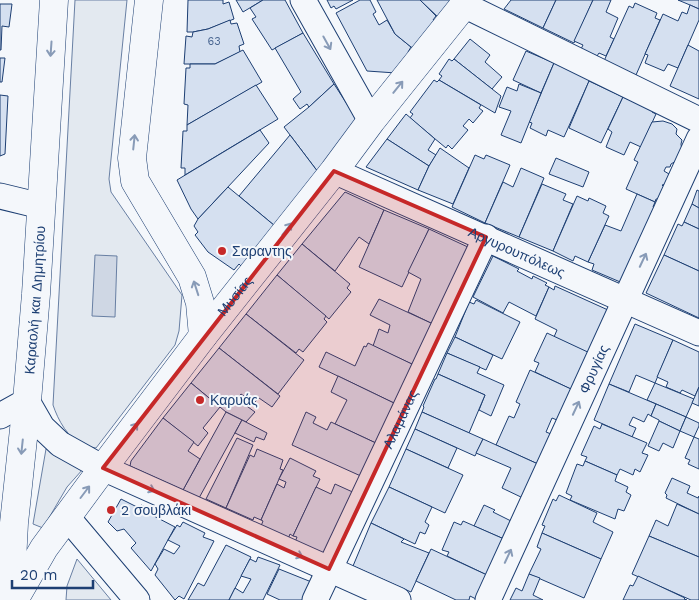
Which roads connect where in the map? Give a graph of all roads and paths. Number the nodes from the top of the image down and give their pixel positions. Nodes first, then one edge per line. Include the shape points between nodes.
1 (54, 0) edge
2 (149, 0) edge
3 (303, 0) edge
4 (466, 2) edge
5 (699, 120) edge
6 (371, 121) junction
7 (699, 139) edge
8 (334, 171) junction
9 (0, 196) edge
10 (41, 206) junction
11 (486, 238) junction
12 (625, 300) junction
13 (699, 333) edge
14 (203, 336) junction
15 (27, 401) junction
16 (0, 416) edge
17 (103, 468) junction
18 (67, 517) junction
19 (14, 523) junction
20 (44, 548) junction
21 (0, 554) edge
22 (329, 569) junction
23 (10, 600) edge
24 (14, 600) edge
25 (36, 600) edge
26 (137, 600) edge
27 (315, 600) edge
28 (398, 600) edge
29 (488, 600) edge

1 -> 10 street, Καραολή και Δημητρίου
14 -> 2 street via 200,303 192,277 135,181 132,158
3 -> 6 street
4 - 5 street
6 -> 4 street, Μυσίας
6 - 8 street, Μυσίας
12 -> 7 street, Φρυγίας
8 - 11 street, Αργυρουπόλεως
14 -> 8 street, Μυσίας
9 - 10 street
10 - 15 street, Καραολή και Δημητρίου
11 - 12 street, Αργυρουπόλεως
11 - 22 street, Αλαμάνας
12 - 13 street, Αργυρουπόλεως
29 -> 12 street, Φρυγίας
17 -> 14 street, Μυσίας
15 - 16 street
15 - 17 street via 42,427 60,444
15 -> 19 street, Καραολή και Δημητρίου
18 -> 17 street, Μυσίας
17 -> 22 street
18 - 20 street, Μυσίας
18 - 26 street
19 - 21 street
19 - 23 street, Καραολή και Δημητρίου
20 - 24 street, Μυσίας
20 - 25 street
22 - 27 street, Αλαμάνας
22 - 28 street

